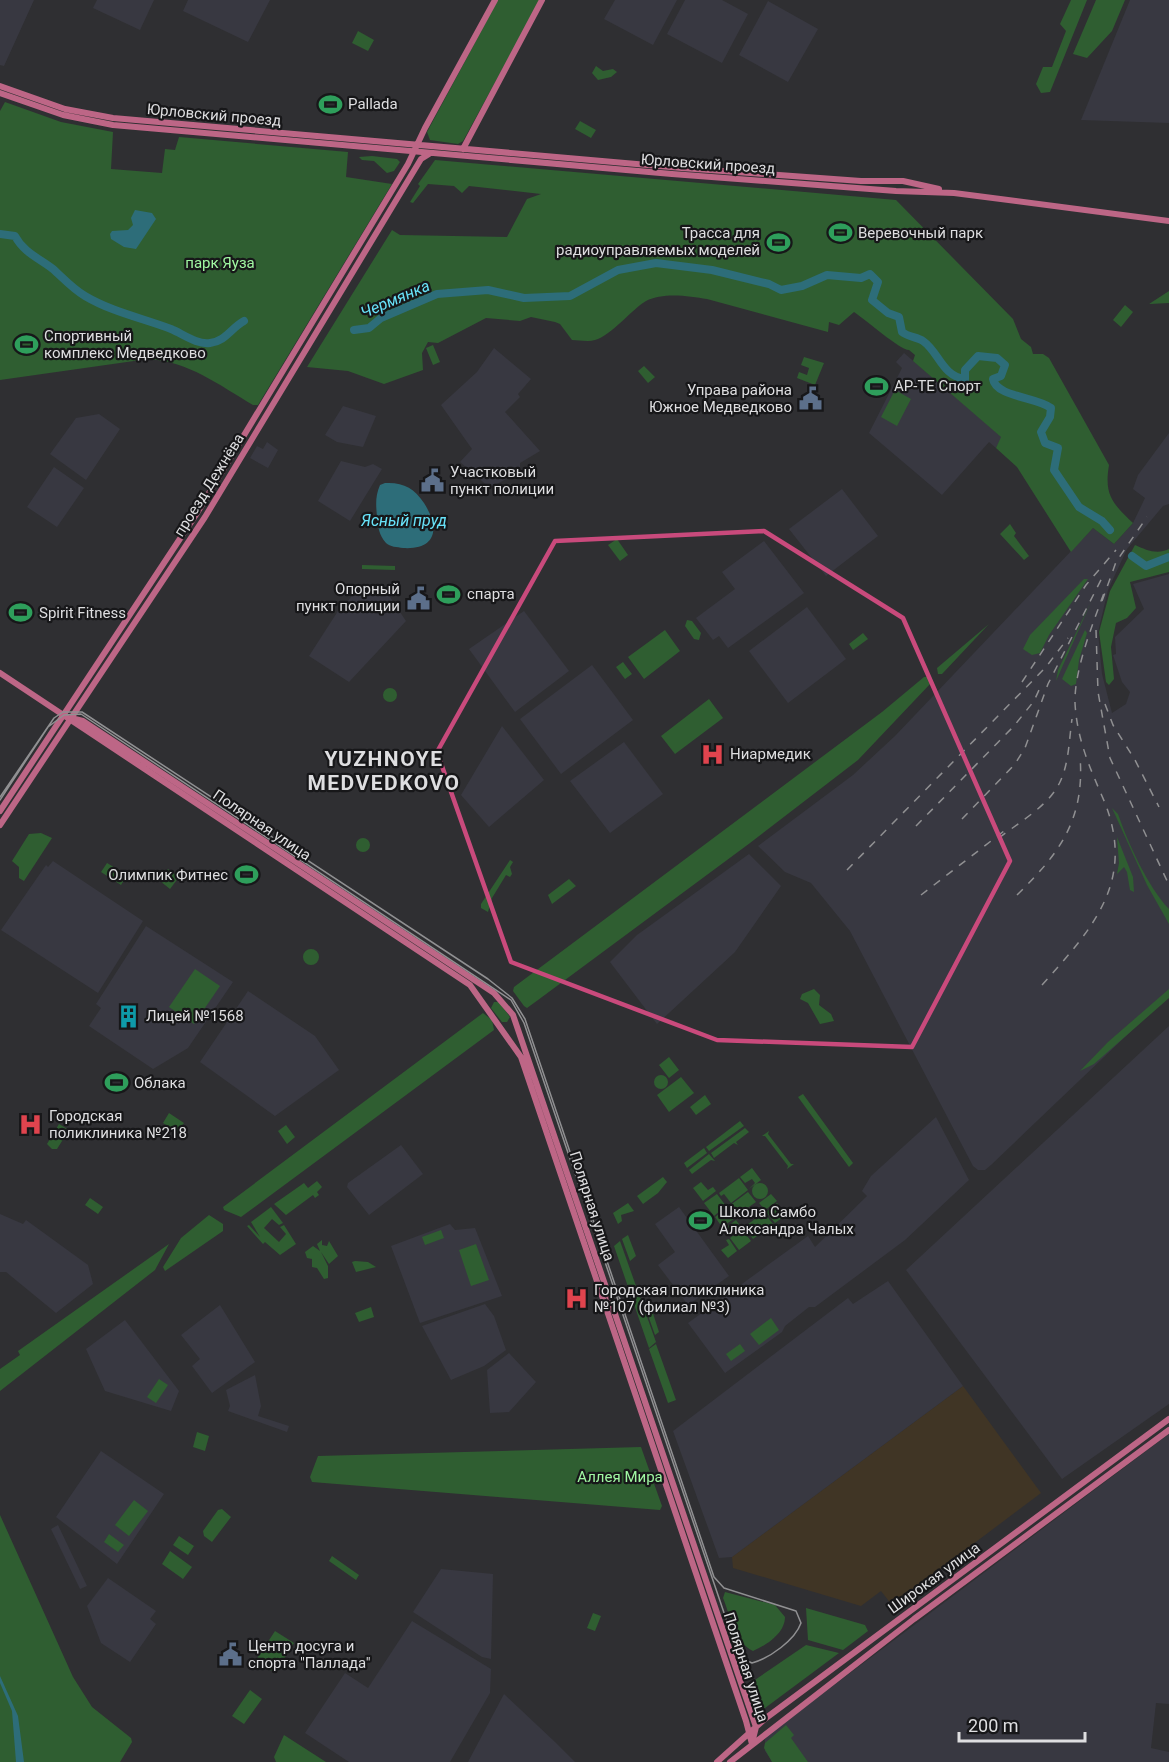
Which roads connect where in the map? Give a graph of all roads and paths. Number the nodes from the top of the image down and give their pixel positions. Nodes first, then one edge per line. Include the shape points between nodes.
1 (495, 0) edge
2 (542, 0) edge
3 (1, 90) edge
4 (417, 145) junction
5 (463, 148) junction
6 (414, 152) junction
7 (430, 153) junction
8 (460, 155) junction
9 (954, 193) junction
10 (1169, 221) edge
11 (0, 673) edge
12 (67, 716) junction
13 (0, 811) edge
14 (0, 825) edge
15 (1169, 1419) edge
16 (1169, 1430) edge
17 (1084, 1481) junction
18 (1091, 1487) junction
19 (756, 1727) junction
20 (748, 1734) junction
21 (752, 1744) junction
22 (717, 1762) edge
23 (730, 1762) edge

1 - 4 main road, проезд Дежнёва
2 - 5 main road
3 - 4 main road, Юрловский проезд via 104,117
3 - 6 main road, Юрловский проезд via 53,112 103,123
4 - 5 main road, Юрловский проезд
4 - 6 main road, проезд Дежнёва
5 - 8 main road
5 - 9 main road, Юрловский проезд via 701,170 903,181
6 - 7 main road, Юрловский проезд
6 - 12 main road, проезд Дежнёва via 259,415
7 - 8 main road, Юрловский проезд
7 - 12 main road, проезд Дежнёва via 421,159 205,517
8 - 9 main road, Юрловский проезд
9 - 10 main road, Юрловский проезд
11 - 12 main road, Полярная улица
12 - 13 main road, проезд Дежнёва
12 - 14 main road, проезд Дежнёва
12 - 19 main road, Полярная улица via 83,721 494,993 513,1015
12 - 20 main road, Полярная улица via 79,728 470,985 513,1041 579,1226
15 - 17 main road, Широкая улица
16 - 18 main road, Широкая улица
17 - 18 main road via 1082,1486
17 - 19 main road, Широкая улица
18 - 21 main road, Широкая улица
19 - 20 main road, Широкая улица
19 - 21 main road, Полярная улица
20 - 21 main road, Полярная улица
20 - 22 main road, Широкая улица
21 - 23 main road, Широкая улица

